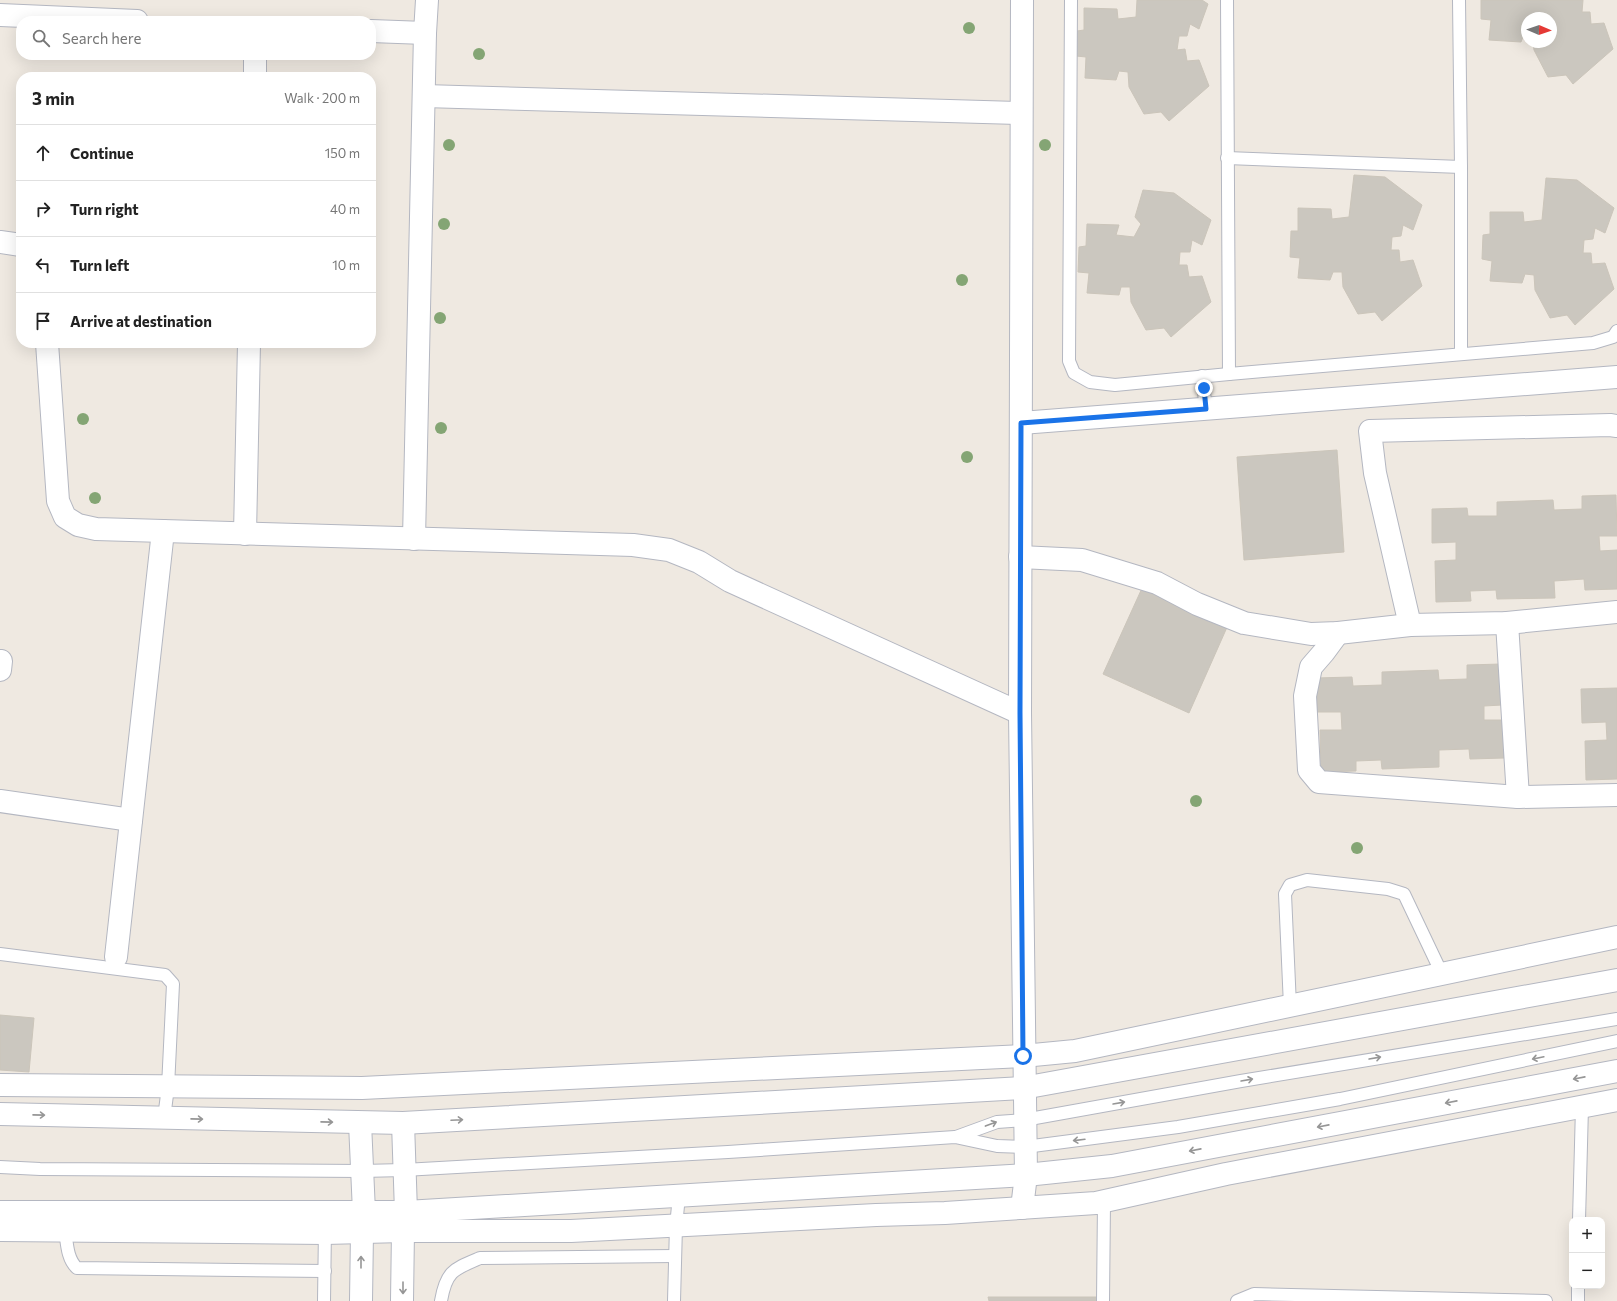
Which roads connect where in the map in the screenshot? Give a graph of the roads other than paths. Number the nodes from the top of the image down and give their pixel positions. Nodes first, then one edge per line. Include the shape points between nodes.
1 (427, 0) edge
2 (1022, 0) edge
3 (1071, 0) edge
4 (1227, 0) edge
5 (1459, 0) edge
6 (0, 15) edge
7 (23, 16) edge
8 (376, 31) edge
9 (425, 34) junction
10 (255, 60) edge
11 (255, 72) edge
12 (424, 96) junction
13 (1021, 113) junction
14 (1227, 158) junction
15 (1461, 167) junction
16 (0, 242) edge
17 (16, 244) edge
18 (1617, 331) edge
19 (47, 348) edge
20 (249, 348) edge
21 (1461, 354) junction
22 (1229, 374) junction
23 (1202, 376) junction
24 (1617, 377) edge
25 (1368, 396) junction
26 (1206, 409) junction
27 (1021, 423) junction
28 (1617, 426) edge
29 (1370, 431) junction
30 (163, 531) junction
31 (245, 534) junction
32 (414, 538) junction
33 (1020, 557) junction
34 (1617, 612) edge
35 (1507, 622) junction
36 (1410, 625) junction
37 (1338, 633) junction
38 (1020, 713) junction
39 (1617, 795) edge
40 (1518, 797) junction
41 (0, 801) edge
42 (132, 820) junction
43 (1617, 937) edge
44 (0, 954) edge
45 (116, 957) dead end
46 (1442, 974) junction
47 (1617, 980) edge
48 (1290, 1006) junction
49 (1617, 1019) edge
50 (1617, 1041) edge
51 (1023, 1056) junction
52 (1617, 1071) edge
53 (0, 1085) edge
54 (168, 1087) junction
55 (1024, 1088) junction
56 (1617, 1100) edge
57 (1582, 1107) junction
58 (0, 1114) edge
59 (164, 1118) junction
60 (1024, 1120) junction
61 (360, 1123) junction
62 (403, 1123) junction
63 (955, 1137) junction
64 (1025, 1147) junction
65 (0, 1167) edge
66 (404, 1170) junction
67 (362, 1171) junction
68 (1026, 1175) junction
69 (679, 1196) junction
70 (1104, 1202) junction
71 (1022, 1208) junction
72 (327, 1211) junction
73 (0, 1212) edge
74 (1579, 1217) edge
75 (363, 1222) junction
76 (404, 1222) junction
77 (676, 1226) junction
78 (0, 1230) edge
79 (64, 1230) junction
80 (325, 1233) junction
81 (675, 1256) junction
82 (325, 1271) junction
83 (1578, 1289) edge
84 (324, 1301) edge
85 (361, 1301) edge
86 (402, 1301) edge
87 (441, 1301) edge
88 (674, 1301) edge
89 (1103, 1301) edge
90 (1237, 1301) edge
91 (1546, 1301) edge
92 (1578, 1301) edge

1 - 9 street
2 - 13 street
3 - 23 lane via 1069,361 1074,373 1090,382 1115,385
4 - 14 lane
5 - 15 lane
6 - 7 street
8 - 9 street
9 - 12 street
10 - 11 street
12 - 13 street
12 - 32 street
13 - 27 street
14 - 15 lane
14 - 22 lane
15 - 21 lane
16 - 17 street
18 - 21 lane via 1613,337 1593,343
19 - 30 street via 58,501 65,517 78,525 96,529
20 - 31 street
21 - 22 lane
22 - 23 lane
23 - 26 lane
24 - 25 street
25 - 26 street
25 - 29 street
26 - 27 street
27 - 33 street
28 - 29 street
29 - 36 street via 1376,474
30 - 31 street
30 - 42 street
31 - 32 street
32 - 38 street via 633,545 669,550 699,562 730,581
33 - 37 street via 1082,560 1157,583 1197,604 1244,623 1311,634
33 - 38 street
34 - 35 street
35 - 36 street
35 - 40 street
36 - 37 street
37 - 40 street via 1311,667 1305,696 1309,770 1319,782
38 - 51 street
39 - 40 street
41 - 42 street
42 - 45 street
43 - 46 street
44 - 54 lane via 165,975 173,984
46 - 48 street
46 - 48 lane via 1404,894 1388,889 1307,880 1290,885 1285,894
47 - 55 street
48 - 51 street via 1076,1051
60 -> 49 lane via 1241,1081
50 -> 64 lane via 1340,1099 1178,1127
51 - 54 street via 362,1088
51 - 55 street
52 -> 68 street via 1112,1166
53 - 54 street
54 - 59 lane
55 - 60 street
62 -> 55 street
56 - 57 street
57 - 70 street via 1226,1174
57 - 74 lane
58 -> 59 street
59 -> 61 street
63 -> 60 lane via 997,1122
60 - 64 street
61 - 62 street
61 - 67 street
62 - 66 street
63 - 64 lane via 997,1146
63 - 66 lane
64 - 68 street
65 - 67 lane
66 - 67 lane
66 - 76 street
67 - 75 street
68 - 69 street
68 - 71 street
69 - 76 street
69 - 77 lane
70 - 71 street
70 - 89 lane
71 - 77 street
72 - 73 street
72 - 75 street
72 - 80 lane
75 - 76 street
75 - 80 street
85 -> 75 street
76 - 77 street via 571,1231
76 -> 86 street
77 - 81 lane
78 - 79 street
79 - 80 street
79 - 82 lane via 69,1256 77,1268
80 - 82 lane
81 - 87 lane via 480,1258 460,1266 447,1277
81 - 88 lane
82 - 84 lane
83 - 92 lane
90 - 91 lane via 1254,1294

